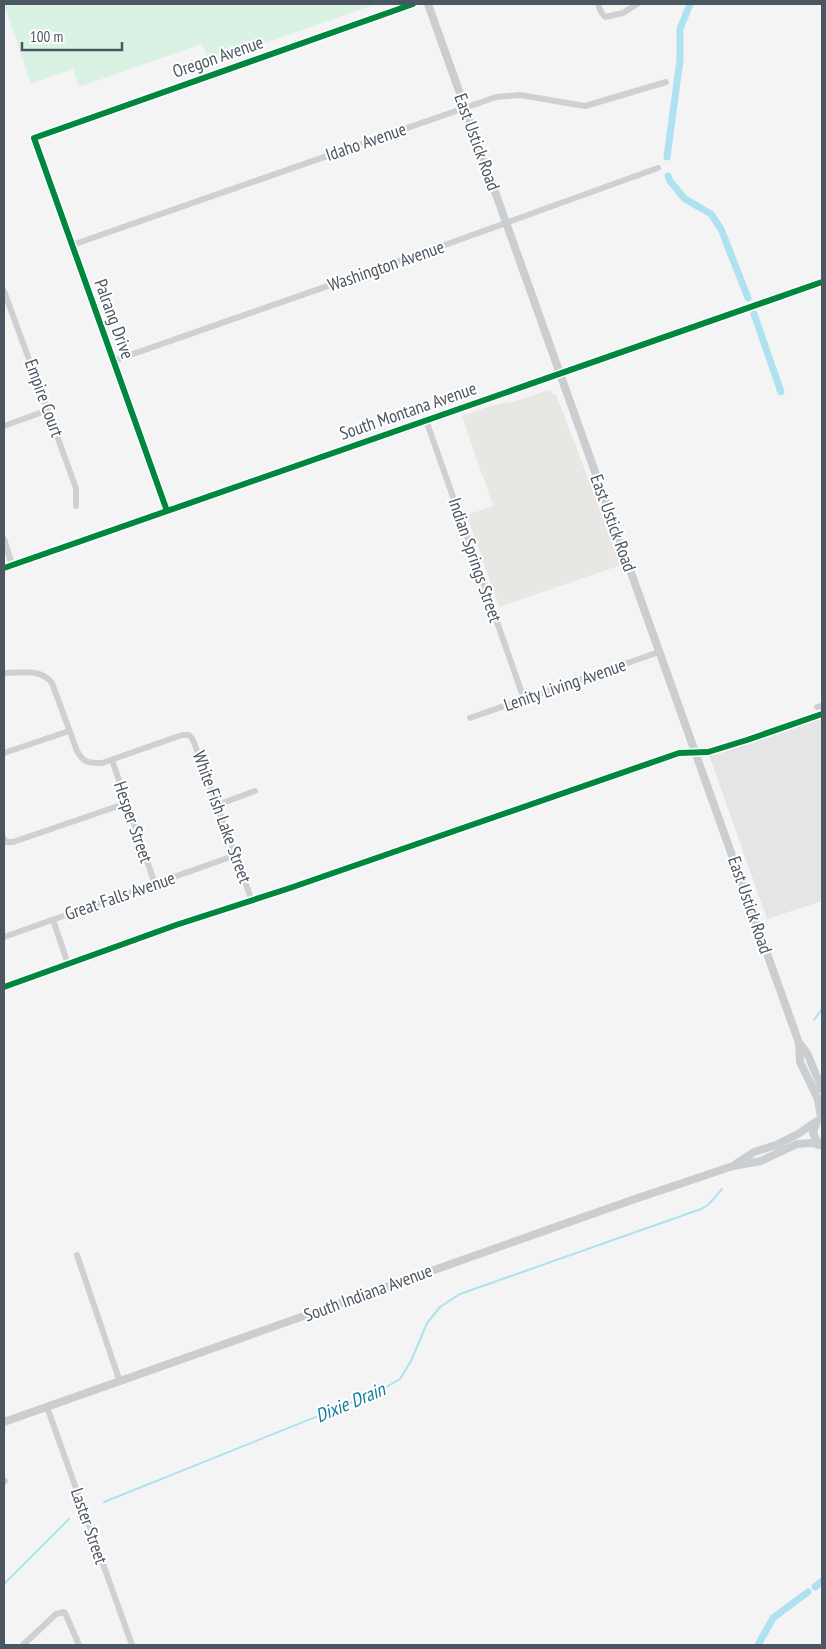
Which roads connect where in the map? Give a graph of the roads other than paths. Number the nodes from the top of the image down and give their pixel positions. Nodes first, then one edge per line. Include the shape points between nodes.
1 (413, 4) edge
2 (428, 4) edge
3 (598, 4) edge
4 (637, 4) edge
5 (666, 82) dead end
6 (465, 107) junction
7 (34, 138) joint
8 (658, 168) dead end
9 (506, 223) junction
10 (72, 245) junction
11 (822, 282) edge
12 (4, 291) edge
13 (113, 361) junction
14 (559, 374) junction
15 (48, 410) junction
16 (426, 420) junction
17 (4, 426) edge
18 (76, 506) dead end
19 (166, 511) junction
20 (4, 539) edge
21 (12, 565) junction
22 (4, 568) edge
23 (659, 652) junction
24 (4, 673) edge
25 (524, 699) junction
26 (470, 718) dead end
27 (69, 731) junction
28 (4, 753) edge
29 (112, 760) junction
30 (255, 791) dead end
31 (127, 803) junction
32 (217, 805) junction
33 (5, 841) edge
34 (236, 855) junction
35 (155, 884) junction
36 (252, 901) dead end
37 (52, 920) junction
38 (4, 937) edge
39 (68, 964) dead end
40 (799, 1043) junction
41 (822, 1089) edge
42 (820, 1118) edge
43 (821, 1146) edge
44 (733, 1166) junction
45 (77, 1254) dead end
46 (120, 1382) junction
47 (47, 1407) junction
48 (4, 1422) edge
49 (23, 1645) edge
50 (79, 1645) edge
51 (132, 1645) edge

1 - 7 street, Oregon Avenue
2 - 6 main road, East Ustick Road
3 - 4 street via 605,17 623,13
5 - 6 street, Idaho Avenue via 585,106 520,95 496,97
6 - 9 main road, East Ustick Road
6 - 10 street, Idaho Avenue
7 - 10 street, Palrang Drive
8 - 9 street, Washington Avenue
9 - 13 street, Washington Avenue
9 - 14 main road, East Ustick Road
10 - 13 street, Palrang Drive
11 - 14 street, South Montana Avenue
12 - 15 street, Empire Court
13 - 19 street, Palrang Drive
14 - 16 street, South Montana Avenue
14 - 23 main road, East Ustick Road
15 - 17 street
15 - 18 street, Empire Court via 76,488
16 - 19 street, South Montana Avenue
16 - 25 street, Indian Springs Street
19 - 21 street, South Montana Avenue
20 - 21 street
21 - 22 street, South Montana Avenue
23 - 25 street, Lenity Living Avenue
23 - 40 main road, East Ustick Road
24 - 27 street via 38,672 47,676
25 - 26 street, Lenity Living Avenue
27 - 28 street
27 - 29 street via 82,760 91,763
29 - 31 street, Hesper Street
29 - 32 street, White Fish Lake Street via 190,734
30 - 32 street
31 - 33 street via 13,842
31 - 35 street, Hesper Street
32 - 34 street, White Fish Lake Street
34 - 35 street, Great Falls Avenue
34 - 36 street, White Fish Lake Street
35 - 37 street, Great Falls Avenue
37 - 38 street, Great Falls Avenue
37 - 39 street
40 - 41 main road, East Ustick Road via 808,1053
40 - 42 main road, East Ustick Road via 800,1062 818,1099
42 - 43 main road, East Ustick Road via 814,1133
42 - 44 main road, South Indiana Avenue via 798,1134 754,1152
43 - 44 main road, South Indiana Avenue via 797,1144 761,1161
44 - 46 main road, South Indiana Avenue
45 - 46 street
46 - 47 main road, South Indiana Avenue
47 - 48 main road, South Indiana Avenue
47 - 51 street, Laster Street
49 - 50 street via 56,1614 64,1612

